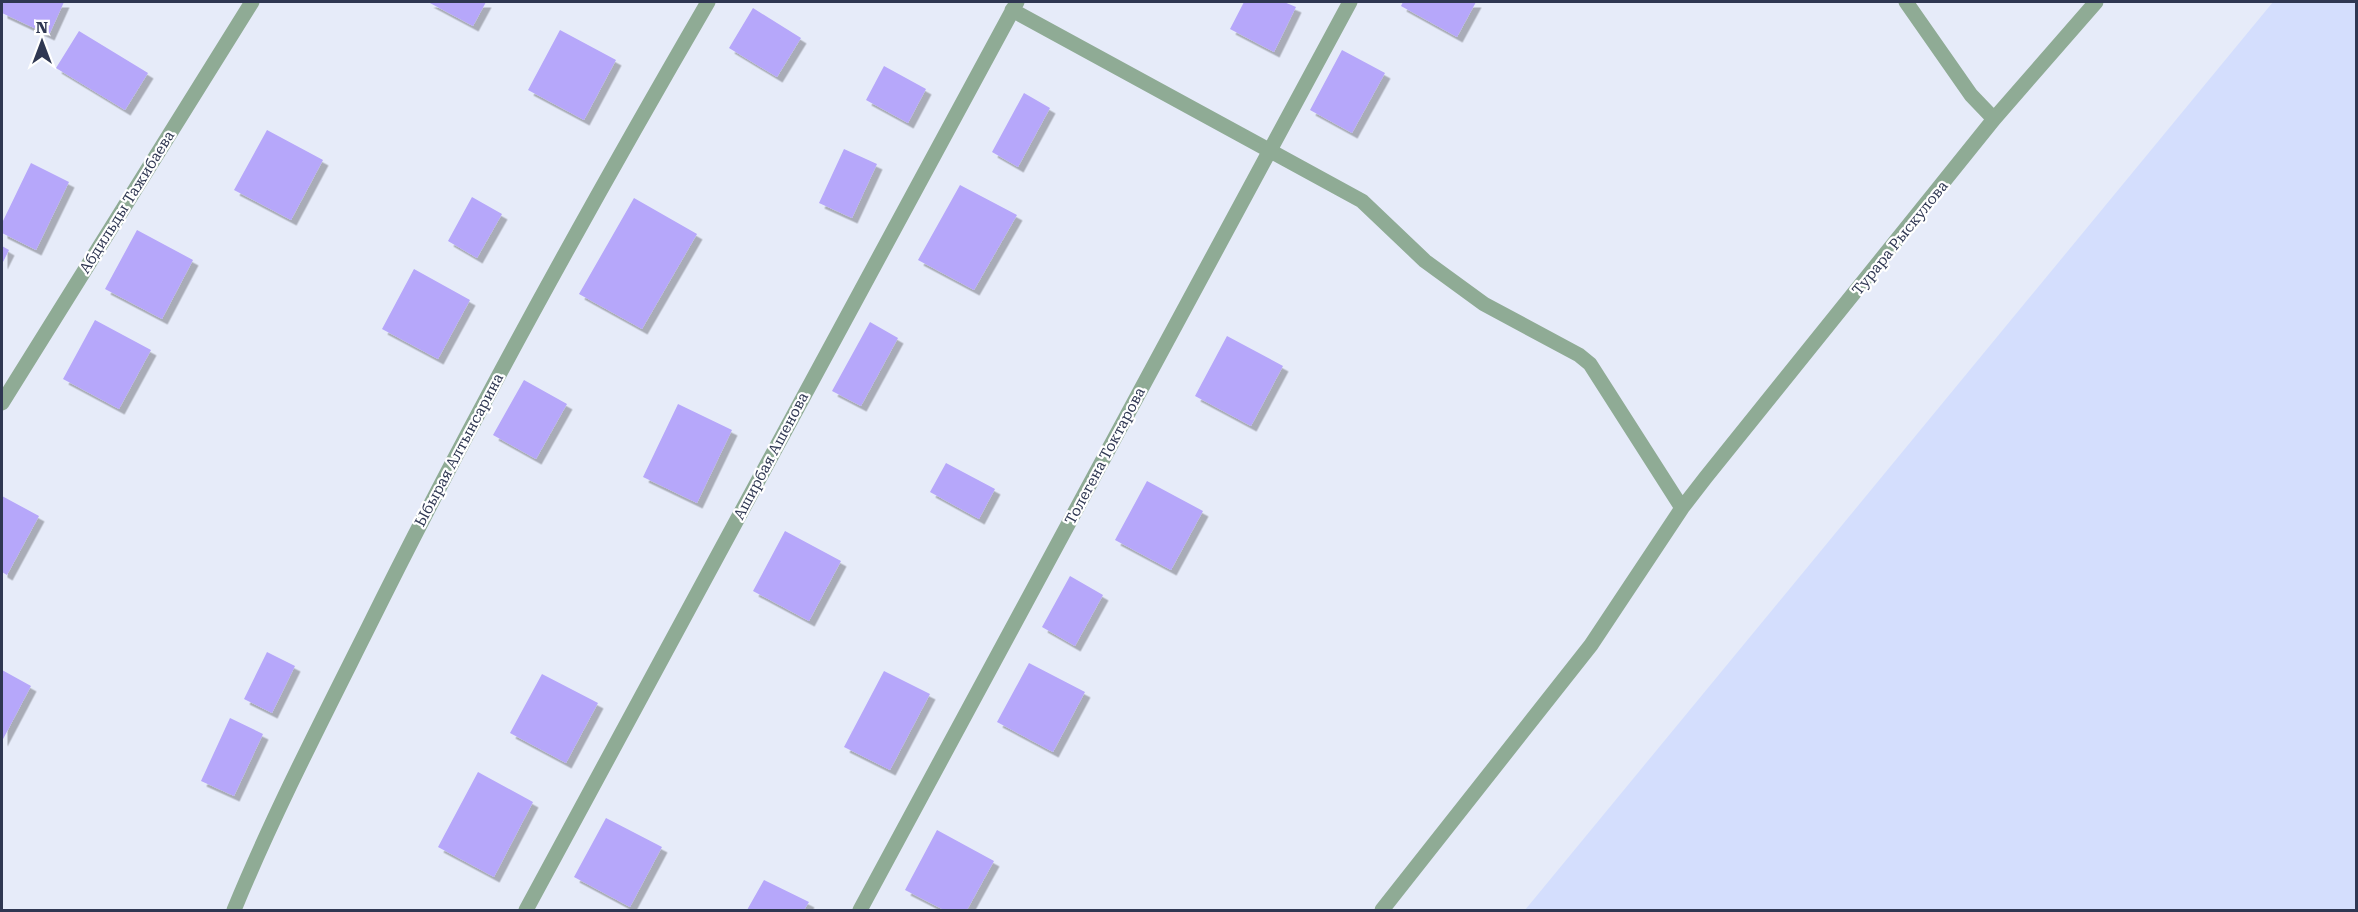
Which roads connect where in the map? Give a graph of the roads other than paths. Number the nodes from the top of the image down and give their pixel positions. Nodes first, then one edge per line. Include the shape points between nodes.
1 (252, 2) edge
2 (708, 2) edge
3 (1350, 2) edge
4 (1906, 2) edge
5 (2096, 2) edge
6 (1015, 6) edge
7 (1994, 119) junction
8 (1270, 149) junction
9 (2, 403) edge
10 (1682, 508) junction
11 (234, 910) edge
12 (526, 910) edge
13 (861, 910) edge
14 (1382, 910) edge

1 - 9 street, Абдильды Тажибаева
2 - 11 street, Ыбырая Алтынсарина via 601,186 446,471 268,829
3 - 8 street, Толегена Токтарова
4 - 7 street via 1971,95
5 - 7 street, Турара Рыскулова
6 - 8 street
6 - 12 street, Аширбая Ашенова
7 - 10 street, Турара Рыскулова
8 - 10 street via 1362,201 1425,261 1484,304 1580,354
8 - 13 street, Толегена Токтарова
10 - 14 street, Турара Рыскулова via 1591,645

